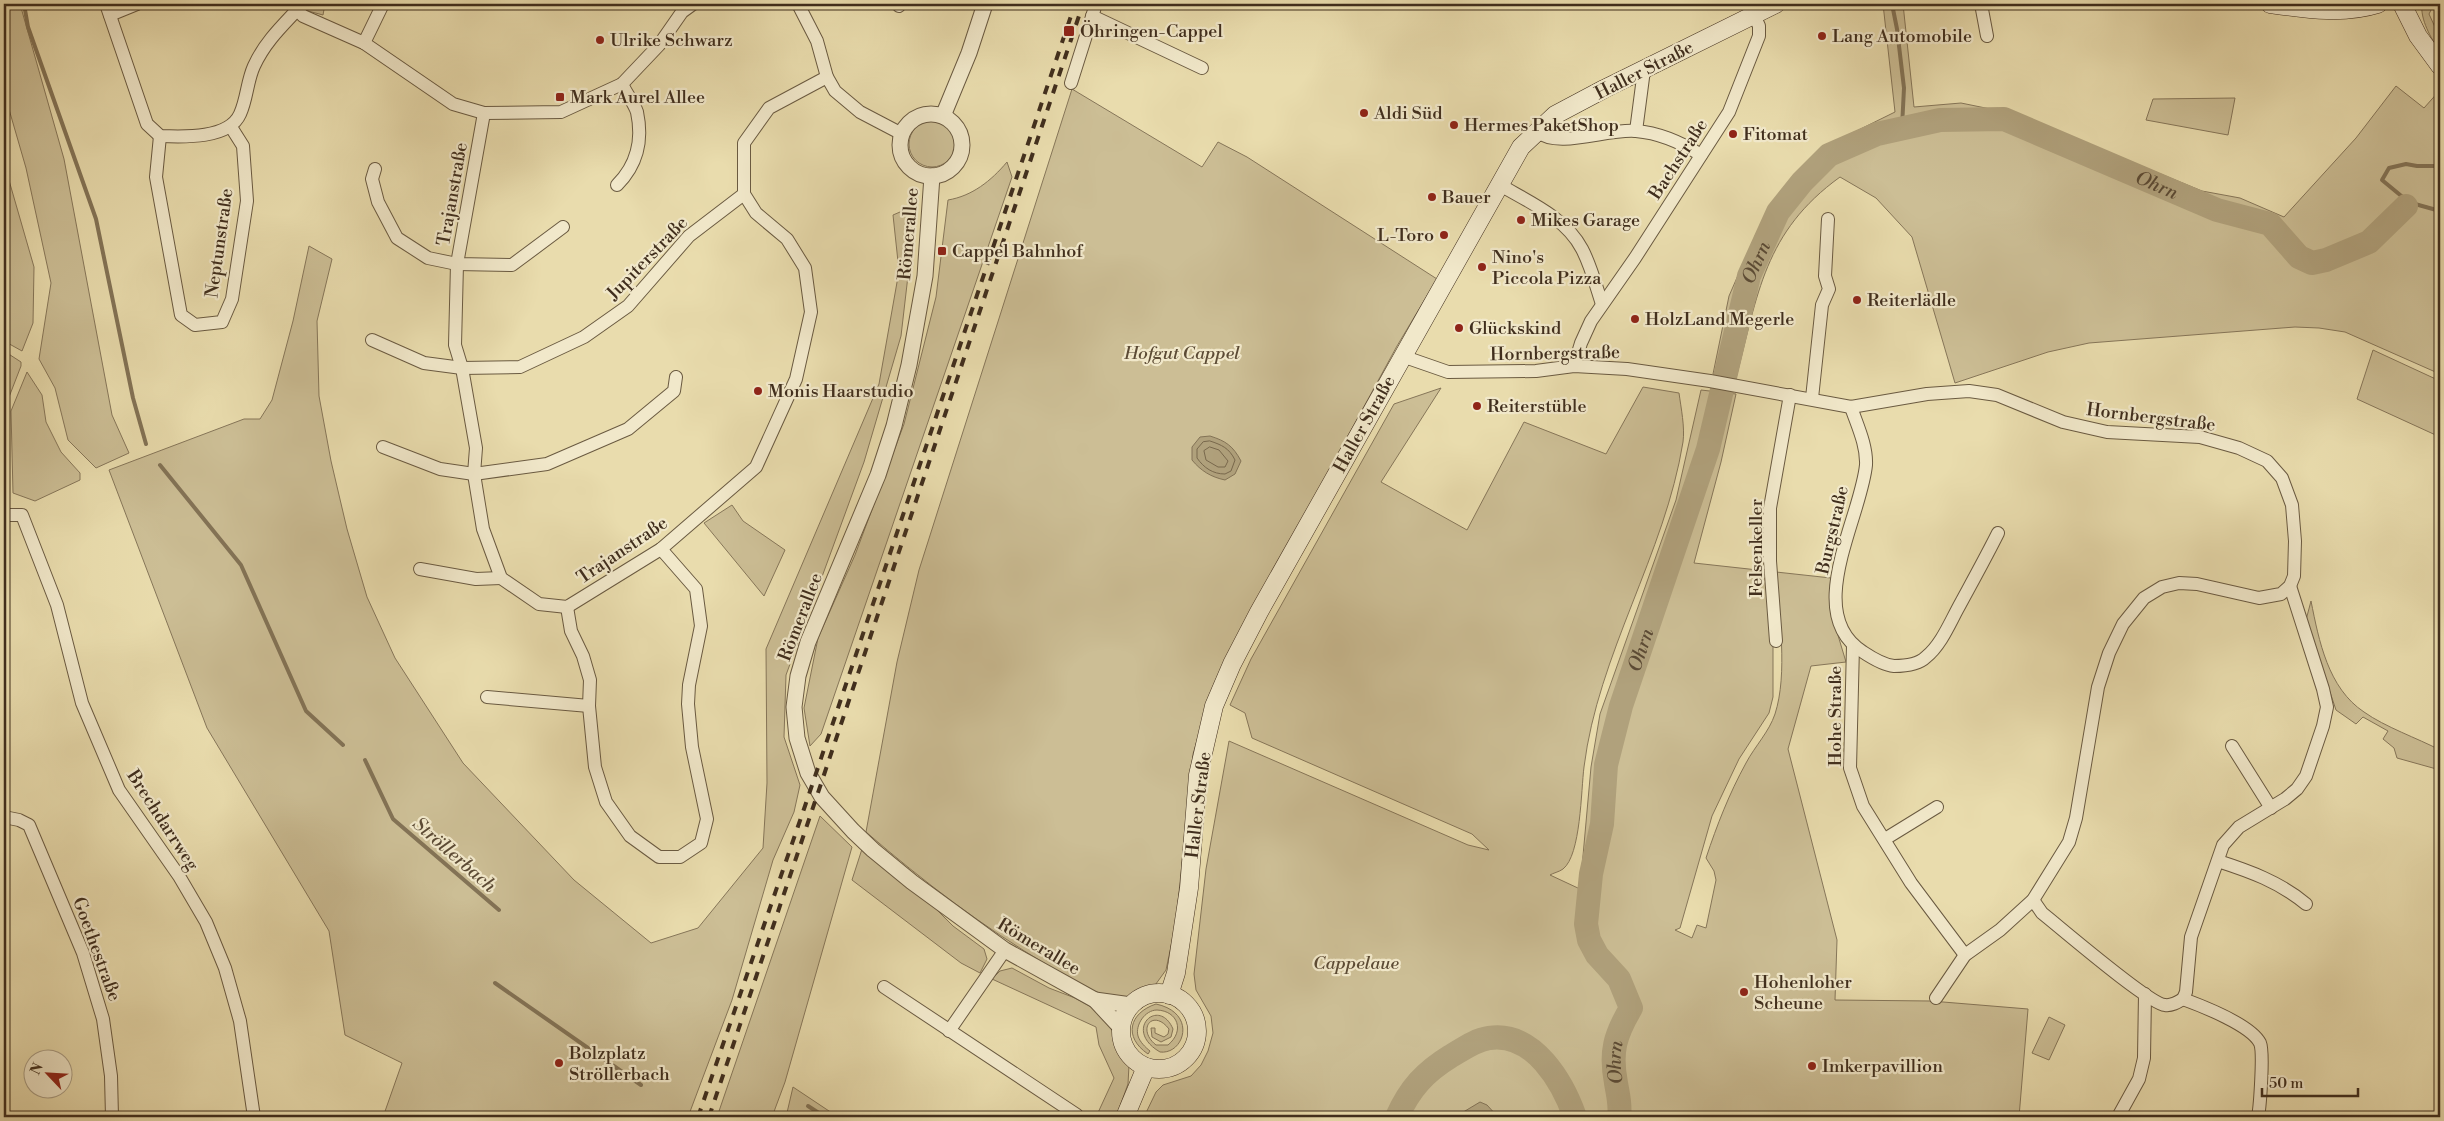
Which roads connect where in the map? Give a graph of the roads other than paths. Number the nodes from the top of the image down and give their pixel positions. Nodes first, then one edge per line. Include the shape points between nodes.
1 (137, 4) edge
2 (383, 4) edge
3 (693, 4) edge
4 (798, 4) edge
5 (985, 4) edge
6 (1096, 4) edge
7 (1776, 4) edge
8 (1981, 4) edge
9 (2270, 4) edge
10 (2378, 4) edge
11 (2402, 4) edge
12 (294, 7) edge
13 (108, 9) edge
14 (1754, 15) junction
15 (1092, 16) junction
16 (1987, 36) dead end
17 (364, 43) junction
18 (2440, 66) edge
19 (1202, 68) dead end
20 (1644, 70) junction
21 (827, 77) junction
22 (1071, 83) dead end
23 (622, 84) junction
24 (484, 112) junction
25 (943, 116) junction
26 (231, 127) junction
27 (1636, 131) junction
28 (1538, 132) junction
29 (902, 134) junction
30 (160, 136) junction
31 (1701, 155) junction
32 (375, 169) dead end
33 (932, 176) junction
34 (617, 185) dead end
35 (1500, 185) junction
36 (744, 194) junction
37 (1828, 219) dead end
38 (563, 226) dead end
39 (457, 264) junction
40 (1602, 304) junction
41 (372, 340) dead end
42 (1402, 356) junction
43 (1574, 366) junction
44 (462, 368) junction
45 (676, 377) dead end
46 (1790, 395) junction
47 (1812, 398) junction
48 (1851, 407) junction
49 (383, 447) dead end
50 (474, 474) junction
51 (4, 515) edge
52 (1998, 533) dead end
53 (661, 549) junction
54 (420, 569) dead end
55 (501, 578) junction
56 (2290, 586) junction
57 (567, 607) junction
58 (1776, 641) dead end
59 (1854, 646) junction
60 (488, 697) dead end
61 (589, 706) junction
62 (2232, 746) dead end
63 (1938, 806) dead end
64 (2271, 808) junction
65 (4, 817) edge
66 (1885, 839) junction
67 (2218, 861) junction
68 (2033, 900) junction
69 (2306, 904) dead end
70 (1005, 950) junction
71 (1965, 955) junction
72 (884, 987) dead end
73 (2145, 994) junction
74 (1169, 995) junction
75 (1936, 998) dead end
76 (2183, 999) junction
77 (1094, 1000) junction
78 (1131, 1005) junction
79 (1121, 1028) junction
80 (949, 1030) junction
81 (1146, 1067) junction
82 (1077, 1115) dead end
83 (112, 1117) edge
84 (254, 1117) edge
85 (1125, 1117) edge
86 (2118, 1117) edge
87 (2258, 1117) edge

1 - 13 street
2 - 17 street
3 - 23 street via 682,12 659,45
4 - 21 street via 817,42
5 - 25 street
6 - 15 street
7 - 14 main road, Haller Straße
8 - 16 street
9 - 10 main road via 2310,10 2341,10
11 - 18 main road via 2418,36
12 - 17 street via 322,25
12 - 26 street via 267,42 253,68 240,114
13 - 30 street via 147,124
14 - 20 main road, Haller Straße
14 - 31 street, Bachstraße via 1759,26 1756,44 1730,112
15 - 19 street
15 - 22 street
17 - 24 street via 453,104
20 - 27 street
20 - 28 main road, Haller Straße via 1555,116
21 - 29 street via 835,91 860,112
21 - 36 street via 769,108 744,143
23 - 24 street via 561,112
23 - 34 street via 637,112 638,152 628,174
24 - 39 street, Trajanstraße
25 - 29 street via 919,116
25 - 33 street via 959,131 961,154 950,170
26 - 30 street via 221,132
26 - 30 street, Neptunstraße via 243,146 247,201 232,299 222,322 195,325 181,316 156,177
27 - 28 street via 1558,139 1543,137
27 - 31 street via 1681,142
28 - 35 main road, Haller Straße via 1522,147
29 - 33 street via 901,151 909,166 915,172
31 - 40 street, Bachstraße
32 - 39 street via 372,179 378,202 397,238 428,258
33 - 70 street, Römerallee via 925,276 894,426 878,475 802,659 794,707 797,738 808,773 822,797 853,831 912,882
35 - 40 street via 1549,214 1568,230 1582,249
35 - 42 main road, Haller Straße
36 - 44 street, Jupiterstraße via 689,236 628,306 584,338 520,367
36 - 53 street, Trajanstraße via 756,213 787,239 805,268 811,312 796,379 756,467
37 - 47 street via 1825,276 1829,289 1822,305
38 - 39 street via 512,265
39 - 44 street, Trajanstraße via 455,345
40 - 43 street, Bachstraße via 1581,342
41 - 44 street, Jupiterstraße via 424,363
42 - 43 street, Hornbergstraße via 1448,372
42 - 74 main road, Haller Straße via 1259,612 1214,706 1198,775 1189,888 1176,974
43 - 46 street, Hornbergstraße via 1626,368
44 - 50 street, Trajanstraße via 476,448
45 - 50 street via 674,391 628,429 547,464
46 - 47 street, Hornbergstraße
46 - 58 street, Felsenkeller via 1770,508
47 - 48 street, Hornbergstraße
48 - 56 street, Hornbergstraße via 1927,394 1969,391 1997,396 2063,422 2107,432 2200,437 2238,448 2266,461 2282,478 2292,505 2295,542 2294,576
48 - 59 street, Burgstraße via 1863,442 1866,465 1839,569 1836,594 1841,623
49 - 50 street via 440,469
50 - 55 street, Trajanstraße via 483,529
51 - 84 street, Brechdarrweg via 22,515 57,605 82,703 119,790 206,922 225,968 240,1021
52 - 59 street, Burgstraße via 1942,638 1926,658 1911,665 1892,666
53 - 57 street, Trajanstraße
53 - 61 street via 696,588 700,626 688,685 688,704 692,747 707,819 700,843 680,857 659,856 630,836 606,802 595,767
54 - 55 street via 476,579
55 - 57 street, Trajanstraße via 538,604
56 - 64 street via 2324,688 2327,707 2306,776 2298,789
56 - 68 street via 2281,594 2259,598 2180,583 2162,587 2144,598 2123,624 2109,653 2098,687 2076,818 2068,842
57 - 61 street via 571,631 590,680
59 - 66 street, Hohe Straße via 1850,768 1863,806
60 - 61 street
62 - 64 street
63 - 66 street
64 - 67 street via 2230,835
65 - 83 street, Goethestraße via 29,825 82,953 103,1018 111,1076
66 - 71 street, Hohe Straße via 1911,883
67 - 69 street via 2254,873 2294,893
67 - 76 street via 2192,937
68 - 71 street via 2000,930
68 - 73 street via 2042,913
70 - 77 street, Römerallee
70 - 80 street
71 - 75 street
72 - 80 street
73 - 76 street via 2164,1005
73 - 86 street via 2144,1058 2139,1079
74 - 78 main road via 1149,994
74 - 81 main road via 1189,1008 1195,1019 1195,1043 1181,1062 1170,1068
76 - 87 street via 2229,1019 2254,1034 2261,1045
77 - 78 street, Römerallee
77 - 79 street, Römerallee
78 - 79 main road
79 - 81 main road via 1126,1052
80 - 82 street
81 - 85 main road

